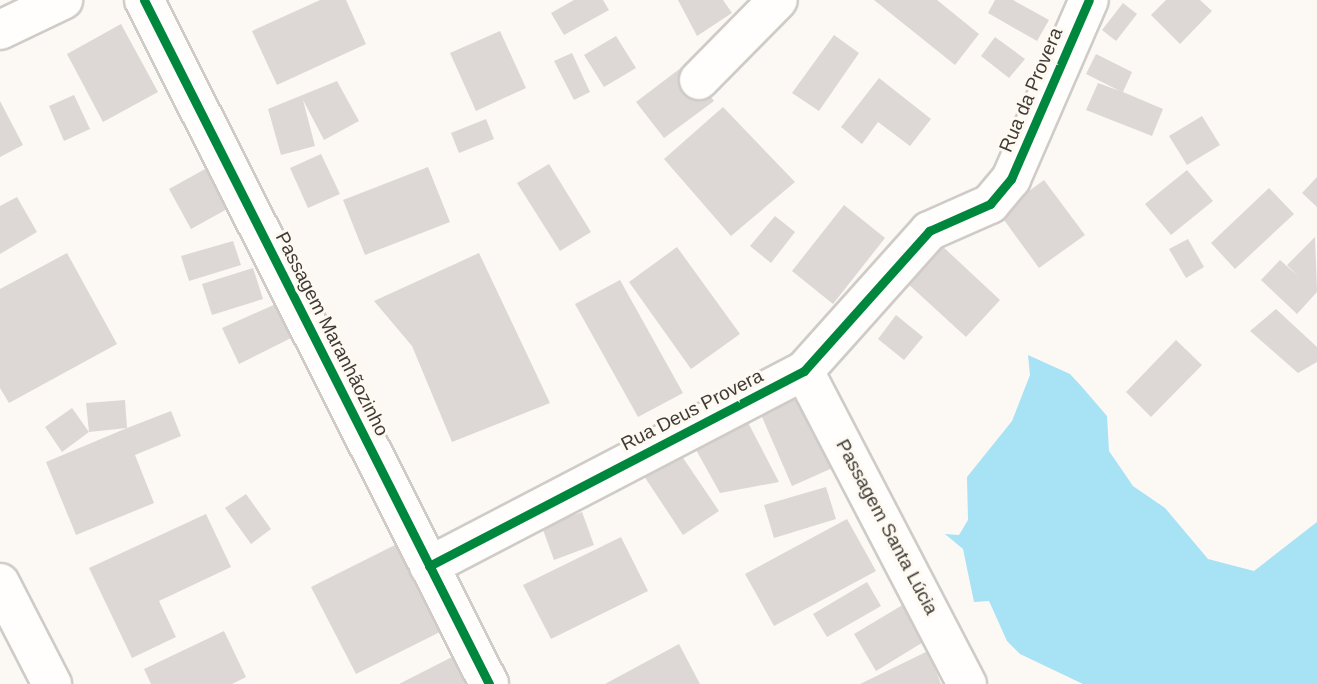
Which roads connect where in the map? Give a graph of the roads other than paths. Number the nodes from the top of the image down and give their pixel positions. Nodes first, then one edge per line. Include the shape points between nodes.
1 (63, 0) edge
2 (144, 0) edge
3 (778, 0) edge
4 (1089, 0) edge
5 (0, 30) edge
6 (699, 80) dead end
7 (929, 231) joint
8 (804, 372) junction
9 (429, 566) junction
10 (0, 583) edge
11 (52, 684) edge
12 (489, 684) edge
13 (967, 684) edge

1 - 5 street
2 - 9 street, Passagem Maranhãozinho
3 - 6 street
4 - 7 street, Rua da Provera via 1011,179 990,204
7 - 8 street, Rua Deus Provera
8 - 9 street, Rua Deus Provera
8 - 13 street, Passagem Santa Lúcia
9 - 12 street, Passagem Maranhãozinho
10 - 11 street

